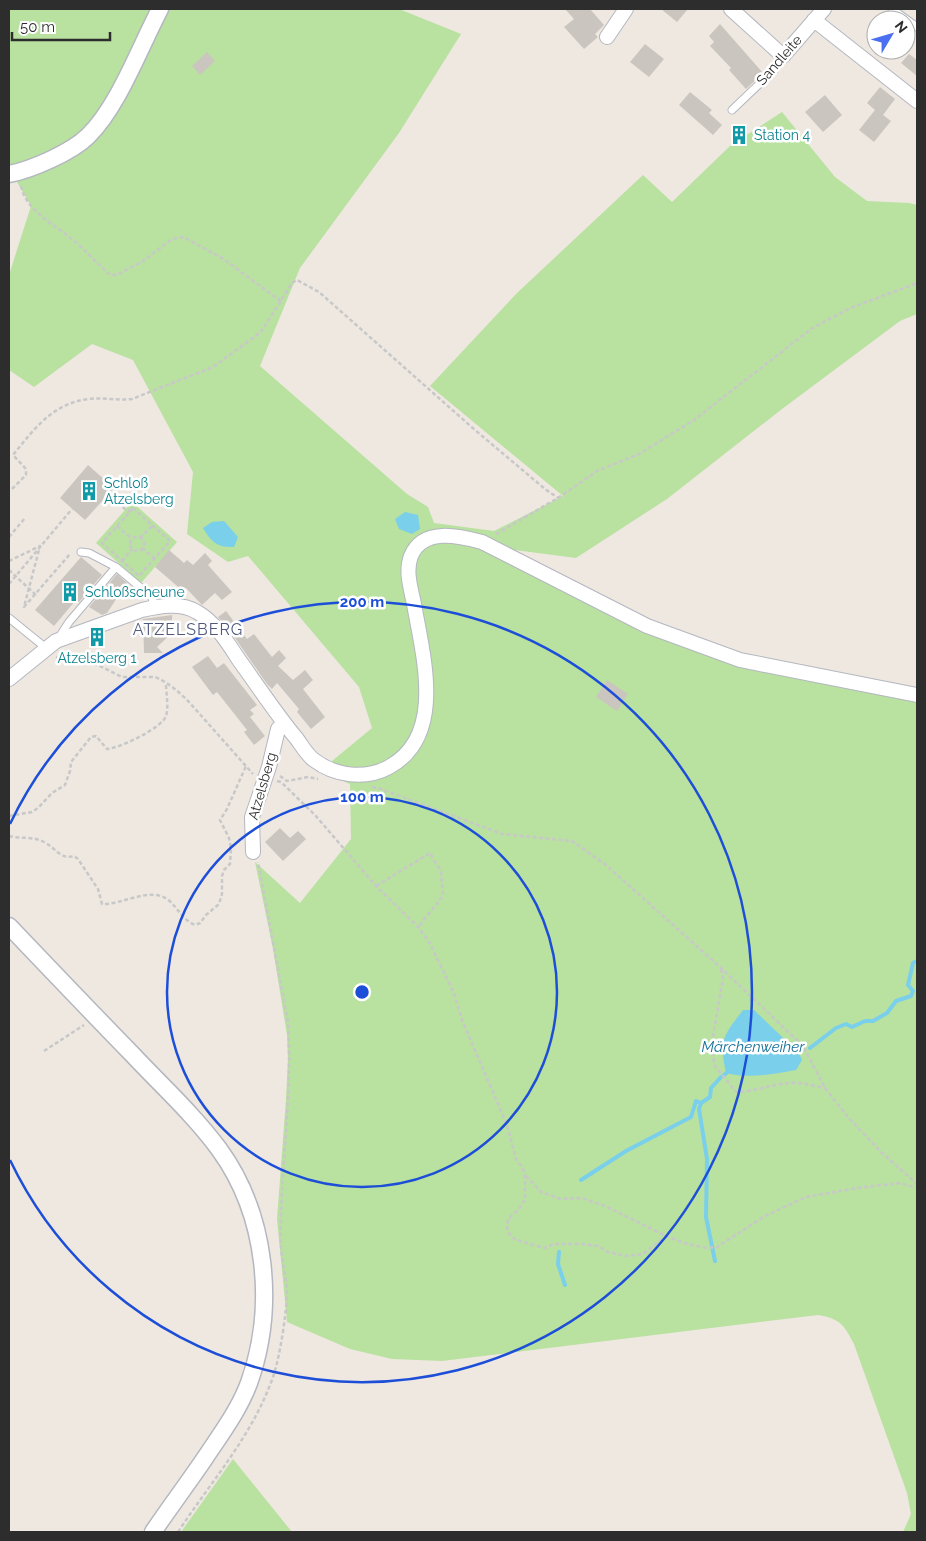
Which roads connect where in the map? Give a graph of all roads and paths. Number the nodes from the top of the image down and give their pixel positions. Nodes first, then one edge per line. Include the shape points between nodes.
1 (160, 9) edge
2 (626, 9) edge
3 (731, 9) edge
4 (824, 9) edge
5 (892, 9) edge
6 (814, 20) junction
7 (917, 27) edge
8 (607, 37) dead end
9 (783, 56) junction
10 (917, 101) edge
11 (732, 110) dead end
12 (12, 173) edge
13 (917, 284) edge
14 (282, 302) junction
15 (12, 488) dead end
16 (109, 493) dead end
17 (558, 498) junction
18 (72, 509) dead end
19 (130, 511) junction
20 (25, 518) dead end
21 (152, 525) junction
22 (117, 526) junction
23 (9, 538) edge
24 (140, 538) junction
25 (132, 539) junction
26 (482, 542) junction
27 (40, 546) junction
28 (142, 548) junction
29 (132, 549) junction
30 (81, 552) dead end
31 (70, 554) dead end
32 (154, 559) junction
33 (9, 561) edge
34 (122, 561) junction
35 (116, 567) junction
36 (9, 570) edge
37 (15, 576) junction
38 (9, 584) edge
39 (29, 588) junction
40 (36, 595) junction
41 (154, 607) junction
42 (9, 618) edge
43 (51, 645) junction
44 (9, 678) edge
45 (166, 684) junction
46 (917, 695) edge
47 (284, 724) junction
48 (246, 766) junction
49 (267, 773) junction
50 (319, 779) dead end
51 (369, 787) dead end
52 (9, 816) edge
53 (9, 836) edge
54 (253, 852) joint
55 (376, 886) junction
56 (9, 926) edge
57 (418, 927) junction
58 (720, 968) junction
59 (96, 1017) junction
60 (44, 1051) dead end
61 (824, 1088) junction
62 (525, 1175) junction
63 (917, 1184) edge
64 (917, 1188) edge
65 (666, 1236) junction
66 (153, 1532) edge
67 (178, 1532) edge

1 - 12 street via 113,104 88,136 54,158
2 - 8 street
3 - 9 street
4 - 6 street, Sandleite
5 - 7 lane
6 - 9 street, Sandleite
6 - 10 street
9 - 11 lane, Sandleite via 776,68
12 - 14 path via 20,180 29,205 110,274 117,275 172,239 183,237 222,258
13 - 17 path via 848,309 811,330 694,420 639,454 597,471
14 - 15 path via 261,332 213,367 132,399 87,399 67,405 46,417 13,455 26,469 26,475
14 - 17 path via 297,280 318,292
16 - 19 path
17 - 26 path
18 - 27 path
19 - 21 path via 133,508
19 - 22 path
20 - 23 path
21 - 24 path
21 - 32 path via 170,541
22 - 25 path
22 - 34 path via 102,543
24 - 25 path
24 - 28 path
25 - 29 path
26 - 46 street via 647,626 740,660
26 - 47 street via 455,535 432,537 420,544 411,556 408,573 426,686 420,736 400,760 375,773 335,772 313,759
27 - 33 path
27 - 37 path
27 - 39 path
28 - 29 path
28 - 32 path
29 - 34 path
30 - 35 lane
31 - 40 path
32 - 34 path via 139,576
34 - 35 path
35 - 41 lane via 152,597
35 - 43 lane
36 - 37 path
37 - 38 path
37 - 39 path
39 - 40 path
39 - 40 path via 24,607
41 - 43 street
41 - 47 street via 184,606 198,612 213,625
42 - 43 lane
43 - 44 street
43 - 45 path via 57,658 72,662 90,661 122,677 155,677
45 - 48 path via 178,691 205,718
45 - 52 path via 166,714 160,724 114,749 107,749 99,738 91,737 71,762 65,785 32,812
47 - 49 street, Atzelsberg via 278,729
48 - 49 path via 254,775
48 - 53 path via 220,820 231,848 230,864 222,876 219,904 195,925 186,921 166,898 159,895 102,904 98,889 74,856 62,856 41,840
49 - 50 path via 287,781 308,777
49 - 54 street, Atzelsberg via 252,817
49 - 55 path via 315,814
51 - 58 path via 502,834 572,841 606,865
54 - 67 path via 288,1023 290,1074 281,1246 287,1294 284,1322 274,1372 263,1403 229,1462
55 - 57 path
55 - 57 path via 430,853 441,872 443,896
56 - 59 street
57 - 62 path via 428,940 453,991 507,1125 516,1159
58 - 61 path via 802,1046
58 - 61 path via 722,978 712,1048 715,1066 736,1092 790,1083
59 - 60 path
59 - 66 street via 219,1148 252,1212 264,1268 265,1307 260,1344 248,1384 230,1422
61 - 63 path via 846,1116
62 - 65 path via 541,1192 560,1199 582,1198 605,1206
62 - 65 path via 525,1199 508,1219 507,1228 511,1237 517,1240 544,1248 554,1244 598,1246 626,1256 643,1254
64 - 65 path via 900,1184 806,1197 765,1216 717,1247 706,1248

